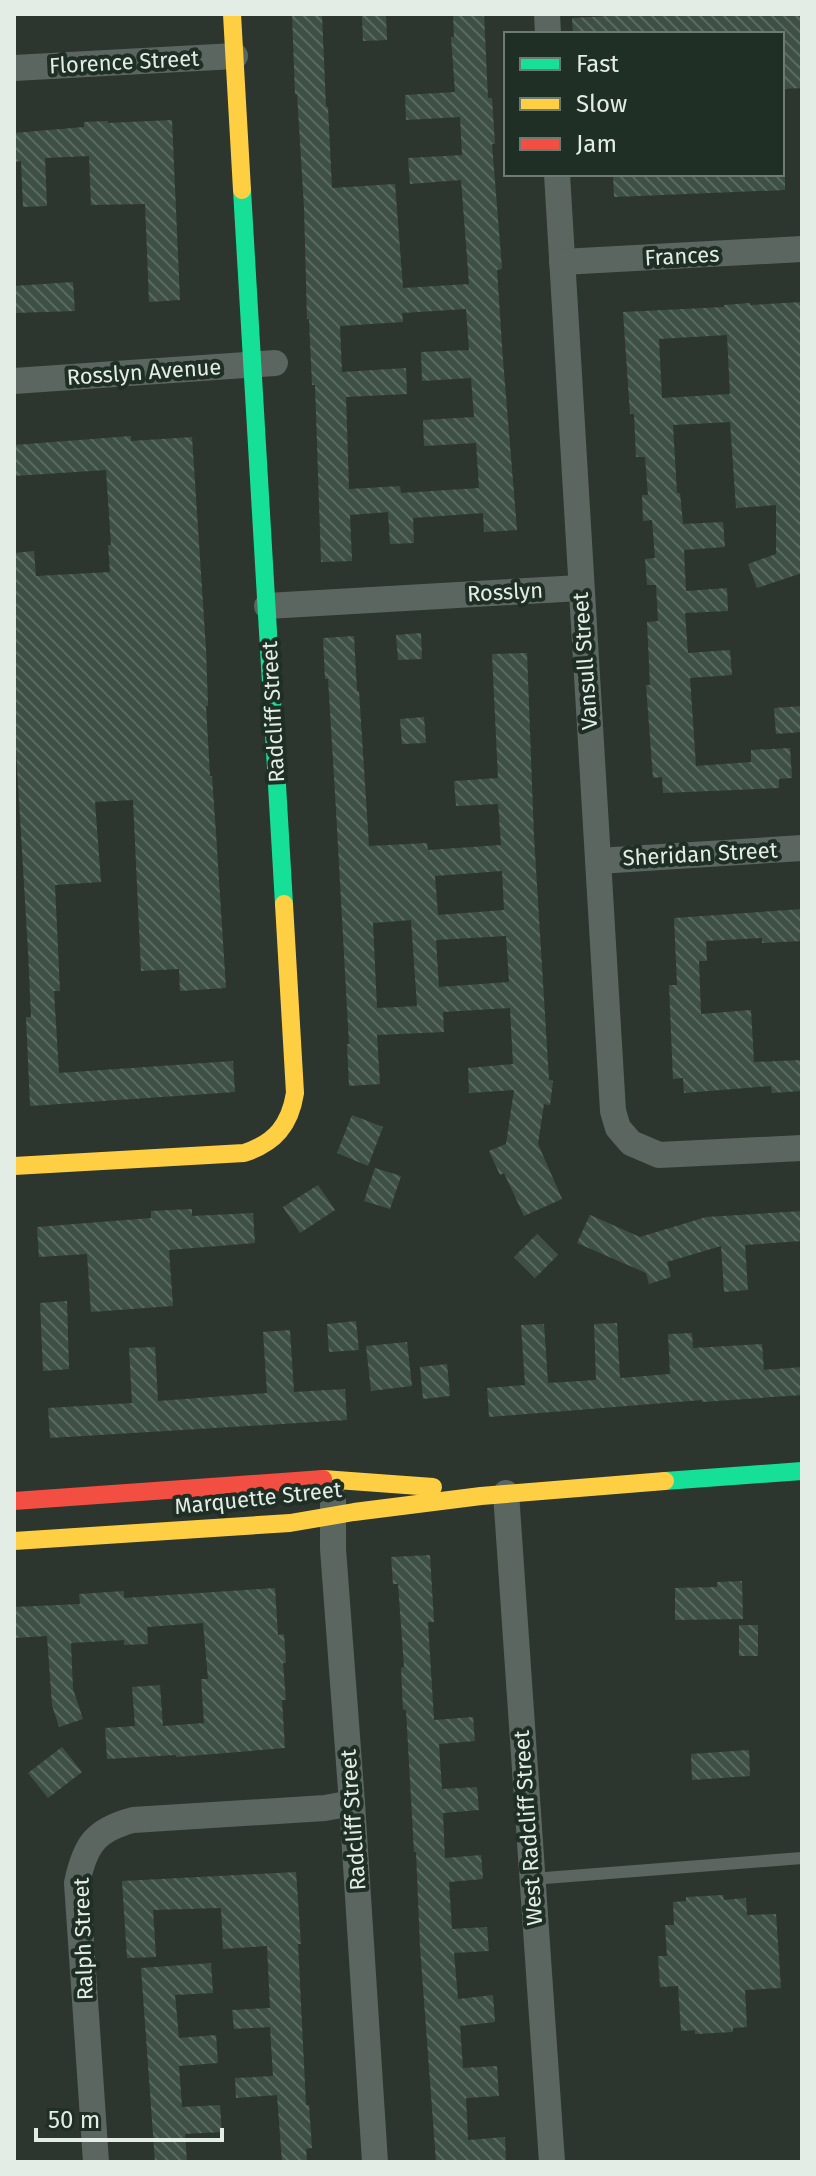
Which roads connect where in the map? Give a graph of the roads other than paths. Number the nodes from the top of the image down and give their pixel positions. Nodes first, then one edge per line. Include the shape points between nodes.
1 (232, 14) edge
2 (235, 56) junction
3 (14, 68) edge
4 (557, 176) edge
5 (802, 249) edge
6 (562, 262) junction
7 (264, 364) junction
8 (14, 381) edge
9 (580, 588) junction
10 (267, 606) junction
11 (802, 848) edge
12 (598, 861) junction
13 (802, 1148) edge
14 (14, 1166) edge
15 (802, 1471) edge
16 (332, 1478) junction
17 (506, 1493) junction
18 (14, 1501) edge
19 (334, 1515) junction
20 (14, 1541) edge
21 (352, 1803) junction
22 (802, 1858) edge
23 (532, 1879) junction
24 (96, 2162) edge
25 (375, 2162) edge
26 (552, 2162) edge

1 - 2 street, Radcliff Street
2 - 3 street, Florence Street
2 - 7 street, Radcliff Street
4 - 6 street, Vansull Street
5 - 6 street, Frances
6 - 9 street, Vansull Street
7 - 8 street, Rosslyn Avenue
7 - 10 street, Radcliff Street
9 - 10 street, Rosslyn
9 - 12 street, Vansull Street
10 - 14 street, Radcliff Street via 295,1093 289,1120 271,1143 244,1153
11 - 12 street, Sheridan Street
12 - 13 street, Vansull Street via 618,1128 631,1143 659,1155
15 - 17 street, Marquette Street
16 - 17 street, Marquette Street
16 - 18 street, Marquette Street
16 - 19 street, Radcliff Street
17 - 19 street, Marquette Street
17 - 23 street, West Radcliff Street
19 - 20 street, Marquette Street via 290,1523
19 - 21 street, Radcliff Street
21 - 24 street, Ralph Street via 133,1820 111,1826 94,1840 77,1883
21 - 25 street, Radcliff Street
22 - 23 lane
23 - 26 street, West Radcliff Street

